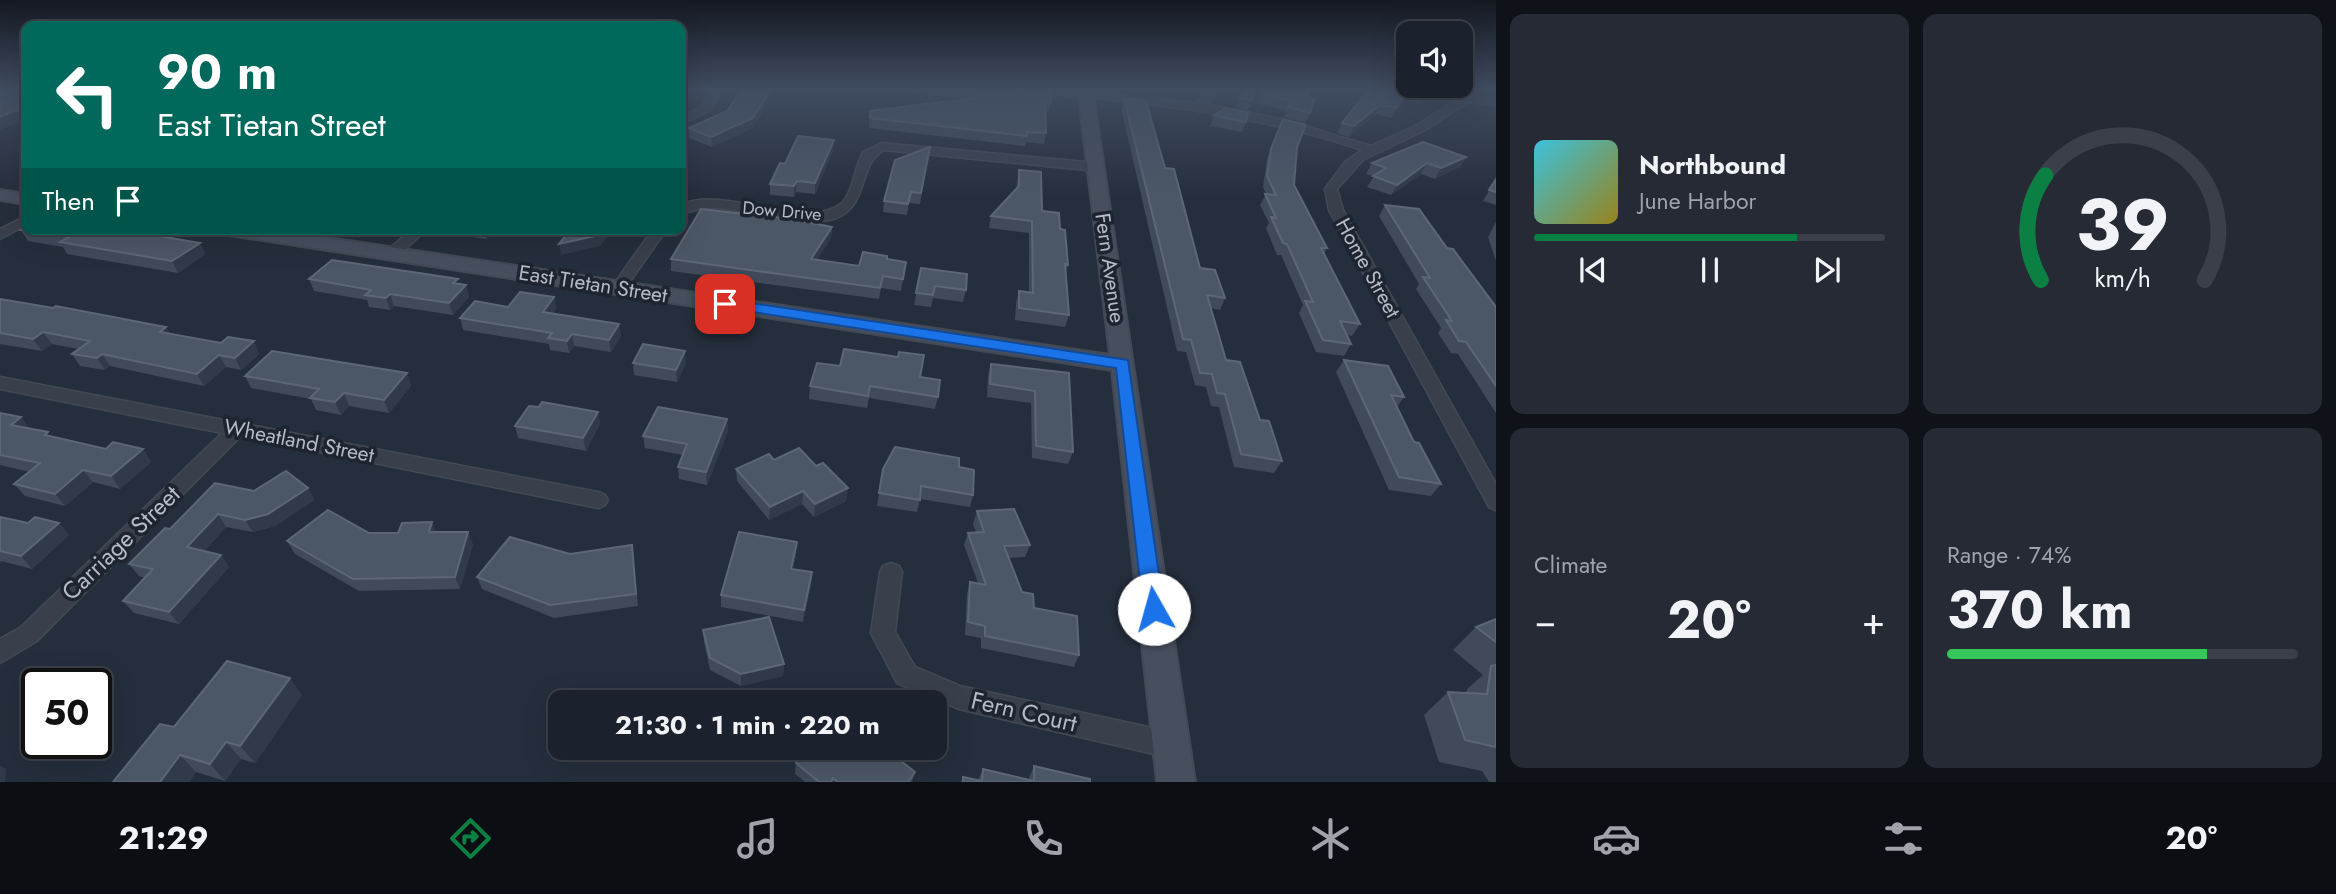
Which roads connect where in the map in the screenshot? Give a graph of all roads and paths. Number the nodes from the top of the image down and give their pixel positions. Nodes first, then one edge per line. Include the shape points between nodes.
1 (1090, 124) edge
2 (1290, 124) edge
3 (1422, 124) edge
4 (1369, 149) junction
5 (1096, 167) junction
6 (0, 195) edge
7 (21, 198) edge
8 (686, 207) edge
9 (21, 223) edge
10 (0, 235) edge
11 (268, 235) edge
12 (413, 235) edge
13 (656, 235) edge
14 (392, 254) junction
15 (619, 288) junction
16 (1123, 364) junction
17 (0, 383) edge
18 (237, 429) junction
19 (598, 499) dead end
20 (1496, 502) edge
21 (891, 572) dead end
22 (0, 652) edge
23 (1171, 745) junction
24 (1175, 782) edge

1 - 5 main road, Fern Avenue
2 - 4 street
3 - 4 street, Home Street
4 - 20 street, Home Street via 1345,167 1331,189 1336,210
5 - 8 street, Dow Drive via 882,146 867,155 850,203 832,215 715,204
5 - 16 main road, Fern Avenue
6 - 7 main road
9 - 10 street
11 - 14 main road, East Tietan Street
12 - 14 street
13 - 15 street
14 - 15 main road, East Tietan Street
15 - 16 main road, East Tietan Street
16 - 23 main road, Fern Avenue
17 - 18 street, Wheatland Street
18 - 19 street, Wheatland Street
18 - 22 street, Carriage Street via 29,634
21 - 23 street, Fern Court via 883,633 906,675 959,697
23 - 24 main road, Fern Avenue

